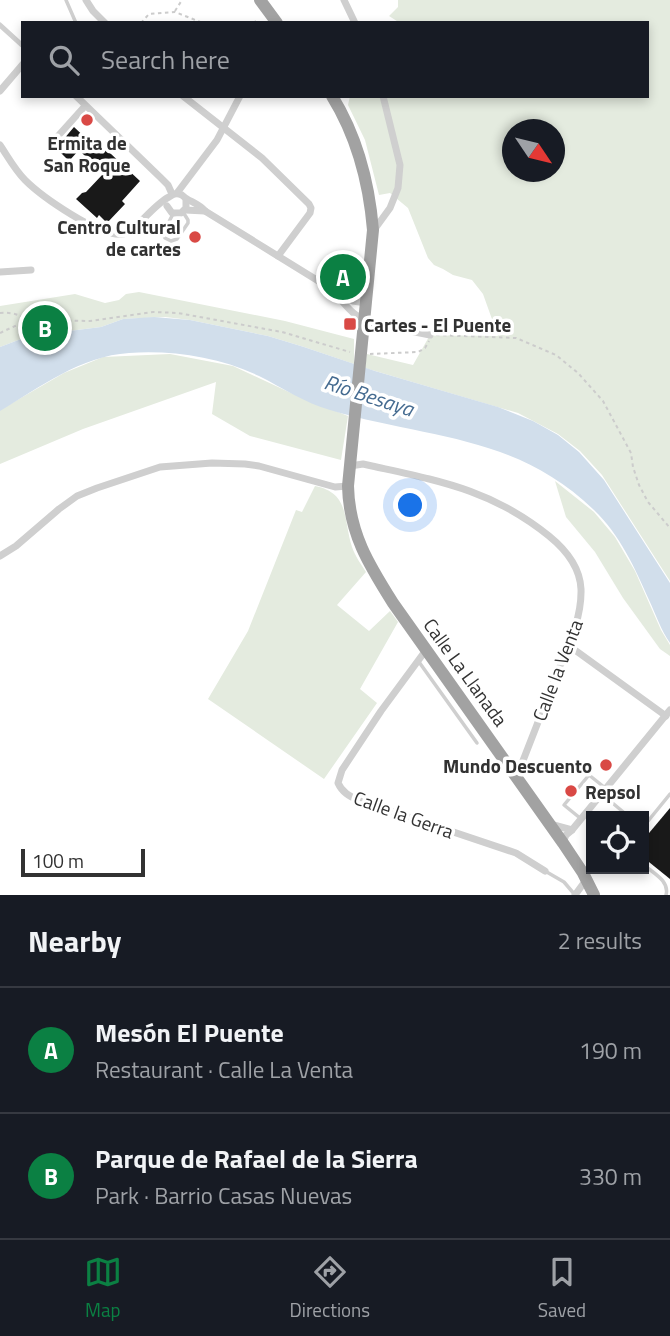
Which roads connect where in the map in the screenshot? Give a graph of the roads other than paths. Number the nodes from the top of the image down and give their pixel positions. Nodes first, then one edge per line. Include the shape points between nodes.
1 (66, 0) edge
2 (86, 0) edge
3 (260, 0) edge
4 (344, 0) edge
5 (75, 21) edge
6 (104, 21) edge
7 (276, 21) edge
8 (354, 21) edge
9 (0, 25) edge
10 (21, 44) edge
11 (21, 66) edge
12 (0, 91) edge
13 (78, 98) edge
14 (186, 98) edge
15 (239, 98) edge
16 (333, 98) edge
17 (383, 98) edge
18 (85, 106) junction
19 (224, 128) junction
20 (58, 136) dead end
21 (0, 145) edge
22 (173, 195) junction
23 (186, 199) junction
24 (155, 206) junction
25 (167, 206) junction
26 (184, 211) junction
27 (205, 211) junction
28 (173, 214) junction
29 (373, 230) junction
30 (278, 256) junction
31 (31, 270) dead end
32 (0, 272) edge
33 (333, 290) junction
34 (367, 303) junction
35 (364, 323) junction
36 (430, 335) road end
37 (351, 461) junction
38 (348, 486) junction
39 (0, 556) edge
40 (568, 645) junction
41 (426, 649) junction
42 (418, 661) junction
43 (668, 713) edge
44 (477, 743) dead end
45 (517, 776) junction
46 (604, 792) junction
47 (670, 794) edge
48 (590, 811) edge
49 (623, 811) edge
50 (586, 817) edge
51 (649, 820) edge
52 (550, 824) junction
53 (572, 830) junction
54 (566, 847) junction
55 (649, 869) edge
56 (545, 871) joint
57 (587, 880) junction
58 (576, 894) edge
59 (593, 894) edge
60 (666, 895) edge

1 - 5 lane
2 - 6 street
3 - 7 highway
4 - 8 street
9 - 10 street
11 - 12 street
13 - 18 street
14 - 19 street
15 - 19 street
16 - 29 highway, Calle La Llanada via 362,163
17 - 29 street via 400,165 390,208
18 - 20 street
18 - 22 street
19 - 22 street
19 - 30 street via 310,205
21 - 24 street via 32,186 99,228 124,234
22 - 23 street
22 - 24 street
22 - 25 street
23 - 26 street
23 - 27 street
24 - 25 street
25 - 28 street
26 - 27 street
26 - 28 street
26 - 28 lane via 188,223 171,241 163,232
27 - 30 street
29 - 34 highway, Calle La Llanada
30 - 33 street
31 - 32 street
33 - 34 street
33 - 35 street
34 - 35 highway, Calle La Llanada
35 - 36 street
35 - 37 highway, Calle La Llanada
37 - 38 highway, Calle La Llanada
37 - 40 street, Calle la Venta via 456,485 511,509 558,543 578,573 581,588
38 - 39 street via 335,487 246,464 160,467 77,496
38 - 41 highway, Calle La Llanada via 352,520 368,563
40 - 43 street
40 - 45 street, Calle la Venta
41 - 42 street, Calle la Gerra
41 - 45 highway, Calle La Llanada
42 - 44 lane
42 - 56 street, Calle la Gerra via 342,770 340,788 358,800 521,855
43 - 46 street
45 - 52 highway, Calle La Llanada
46 - 48 street
46 - 49 lane
46 - 50 lane via 589,775 564,805
47 - 51 lane
50 - 53 street
52 - 53 street
52 - 54 highway, Calle La Llanada
53 - 54 street
54 - 57 highway, Calle La Llanada
55 - 60 lane via 666,883
56 - 58 lane
57 - 58 street
57 - 59 highway, Calle La Llanada
58 - 59 street

